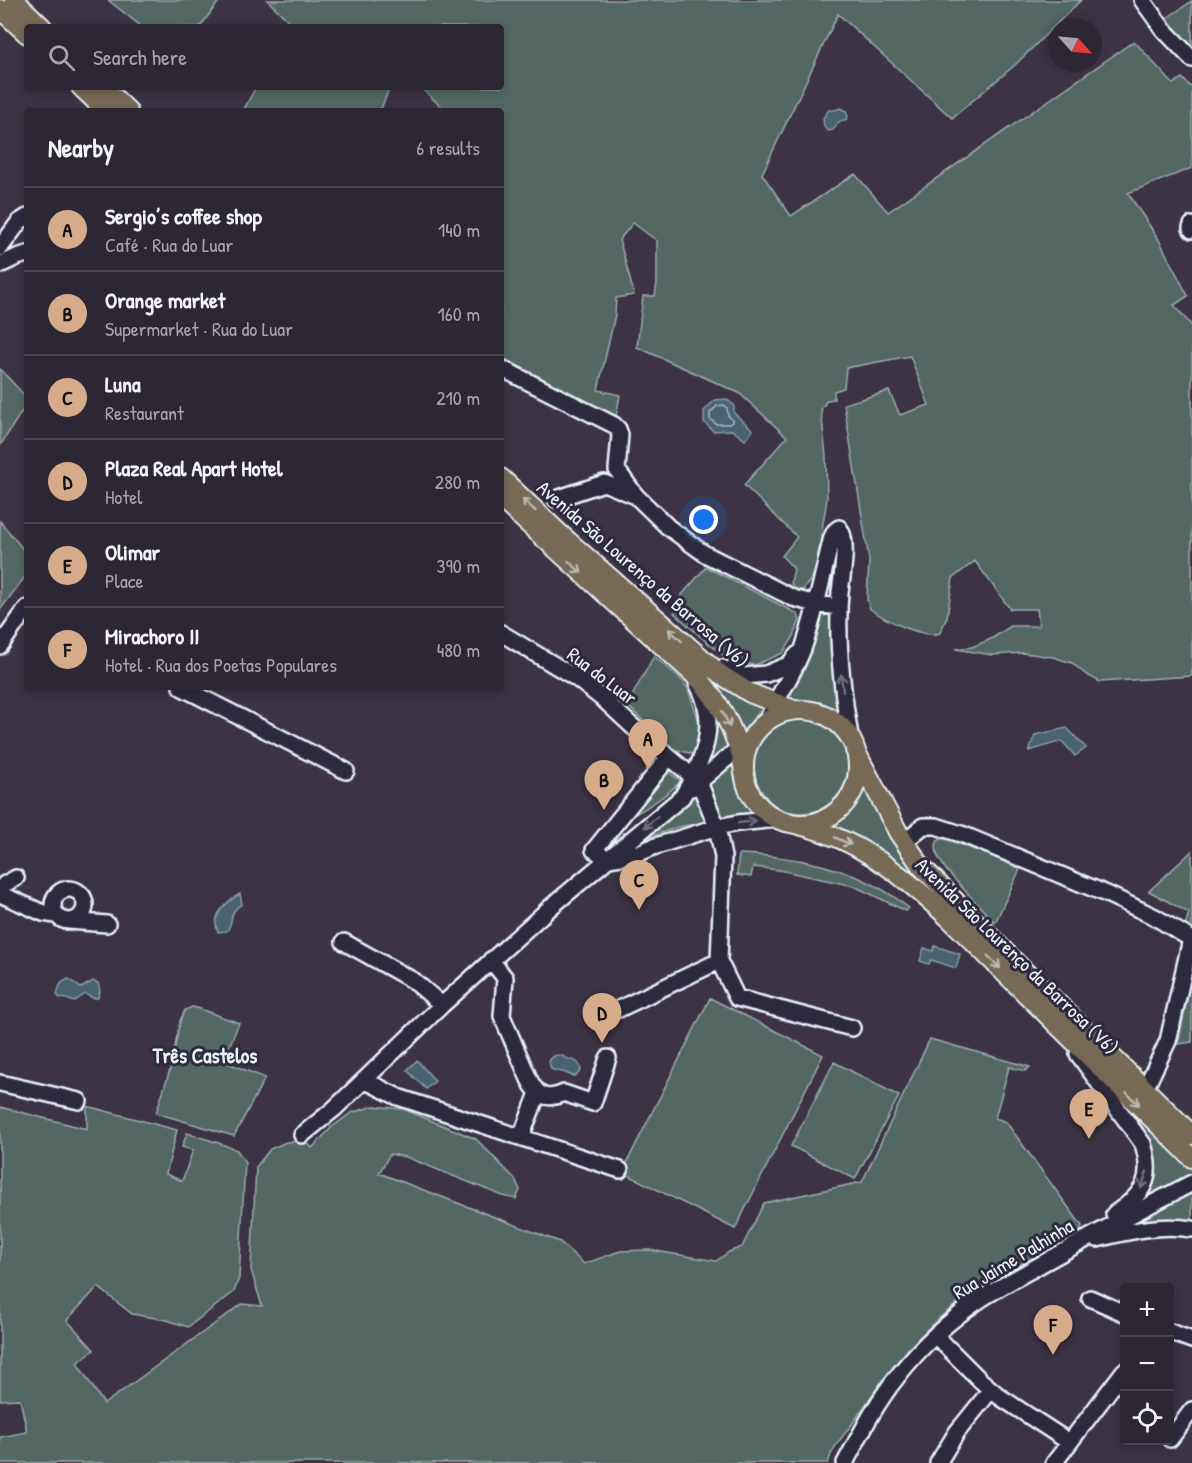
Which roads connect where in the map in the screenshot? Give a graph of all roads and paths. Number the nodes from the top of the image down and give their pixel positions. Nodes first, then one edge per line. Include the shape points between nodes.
1 (14, 0) edge
2 (1142, 0) edge
3 (0, 9) edge
4 (39, 24) edge
5 (24, 31) edge
6 (1192, 59) edge
7 (84, 90) edge
8 (106, 90) edge
9 (103, 108) edge
10 (125, 108) edge
11 (24, 219) edge
12 (1192, 225) edge
13 (1192, 230) edge
14 (0, 248) edge
15 (24, 255) edge
16 (0, 265) edge
17 (504, 370) edge
18 (617, 470) junction
19 (504, 481) edge
20 (604, 483) junction
21 (636, 496) junction
22 (556, 499) dead end
23 (504, 502) edge
24 (816, 604) junction
25 (839, 607) junction
26 (24, 612) edge
27 (504, 635) edge
28 (0, 646) edge
29 (804, 647) junction
30 (692, 661) junction
31 (187, 690) edge
32 (774, 703) junction
33 (794, 710) junction
34 (767, 721) junction
35 (746, 742) junction
36 (853, 746) junction
37 (669, 757) junction
38 (346, 771) dead end
39 (697, 780) junction
40 (783, 821) junction
41 (717, 827) junction
42 (904, 842) junction
43 (608, 859) junction
44 (16, 878) dead end
45 (0, 892) edge
46 (62, 918) junction
47 (107, 924) dead end
48 (344, 942) dead end
49 (491, 960) junction
50 (719, 961) junction
51 (442, 1005) junction
52 (619, 1009) dead end
53 (1057, 1025) junction
54 (852, 1029) dead end
55 (608, 1058) dead end
56 (364, 1080) junction
57 (0, 1083) edge
58 (1145, 1089) junction
59 (538, 1093) junction
60 (80, 1101) dead end
61 (302, 1135) dead end
62 (1192, 1135) edge
63 (521, 1137) junction
64 (1192, 1158) edge
65 (620, 1170) dead end
66 (1192, 1184) edge
67 (1192, 1229) edge
68 (1077, 1244) junction
69 (1090, 1298) dead end
70 (1120, 1311) edge
71 (1174, 1333) edge
72 (936, 1335) junction
73 (1192, 1340) edge
74 (1120, 1378) edge
75 (991, 1390) junction
76 (1192, 1410) edge
77 (1174, 1434) edge
78 (1069, 1442) junction
79 (845, 1463) edge
80 (938, 1463) edge
81 (1054, 1463) edge

1 - 4 main road
2 - 6 street
3 - 5 main road
7 - 9 main road
8 - 10 main road
11 - 14 street
12 - 13 street
15 - 16 street
17 - 18 street via 614,425 620,435
18 - 20 street
18 - 21 street
30 -> 19 main road, Avenida São Lourenço da Barrosa (V6)
20 - 21 street
20 - 22 street
21 - 24 street via 668,527 705,554 793,598
23 -> 30 main road, Avenida São Lourenço da Barrosa (V6) via 564,558
24 - 25 street
24 - 25 street via 832,537 839,528 844,546
24 - 29 street
36 -> 25 street via 839,652
26 - 28 street
27 - 37 street, Rua do Luar via 576,678
29 - 30 street via 788,665 765,674 745,676
29 - 32 street
30 - 32 main road, Avenida São Lourenço da Barrosa (V6)
30 -> 35 main road, Avenida São Lourenço da Barrosa (V6) via 701,681
30 - 39 street via 706,704 708,736
31 - 38 street
32 - 33 main road, Avenida São Lourenço da Barrosa (V6)
32 - 34 street
33 - 34 main road
33 - 36 main road, Avenida São Lourenço da Barrosa (V6) via 814,711 832,719
34 - 35 main road
35 - 39 street
35 - 40 main road, Avenida São Lourenço da Barrosa (V6) via 744,774 750,792 755,801
36 - 40 main road via 856,780 842,806 817,821
36 - 42 main road, Avenida São Lourenço da Barrosa (V6)
37 - 39 street, Rua do Luar
37 - 43 street via 594,850
39 - 41 street
39 -> 43 street
41 -> 40 street
40 -> 53 main road, Avenida São Lourenço da Barrosa (V6) via 849,843 887,865 917,888
41 - 43 street via 634,855
41 - 50 street via 723,857
42 - 58 main road, Avenida São Lourenço da Barrosa (V6) via 946,893
42 - 58 street via 924,826 936,826 1109,895 1191,939 1168,1041
43 - 49 street
44 - 45 street
45 - 46 street
46 - 46 street via 53,908 54,897 62,891 72,889 92,902 79,918
46 - 47 street
48 - 51 street via 414,981
49 - 51 street
49 - 59 street via 506,978 502,1016
50 - 52 street
50 - 54 street via 737,998
51 - 56 street
53 -> 64 main road, Avenida São Lourenço da Barrosa (V6)
53 -> 68 street via 1138,1136 1148,1160 1147,1176 1129,1204 1096,1224
55 - 59 street via 593,1103 564,1093 556,1097
56 - 61 street
56 - 63 street via 398,1097
57 - 60 street
58 - 62 main road, Avenida São Lourenço da Barrosa (V6)
59 - 63 street
63 - 65 street
66 - 68 street, Rua Jaime Palhinha
67 - 68 street via 1147,1229
68 - 72 street, Rua Jaime Palhinha via 982,1298
69 - 70 street
71 - 73 street
72 - 75 street
72 - 79 street, Rua Jaime Palhinha via 878,1403
74 - 78 street
75 - 78 street
75 - 80 street
76 - 77 street
78 - 81 street

